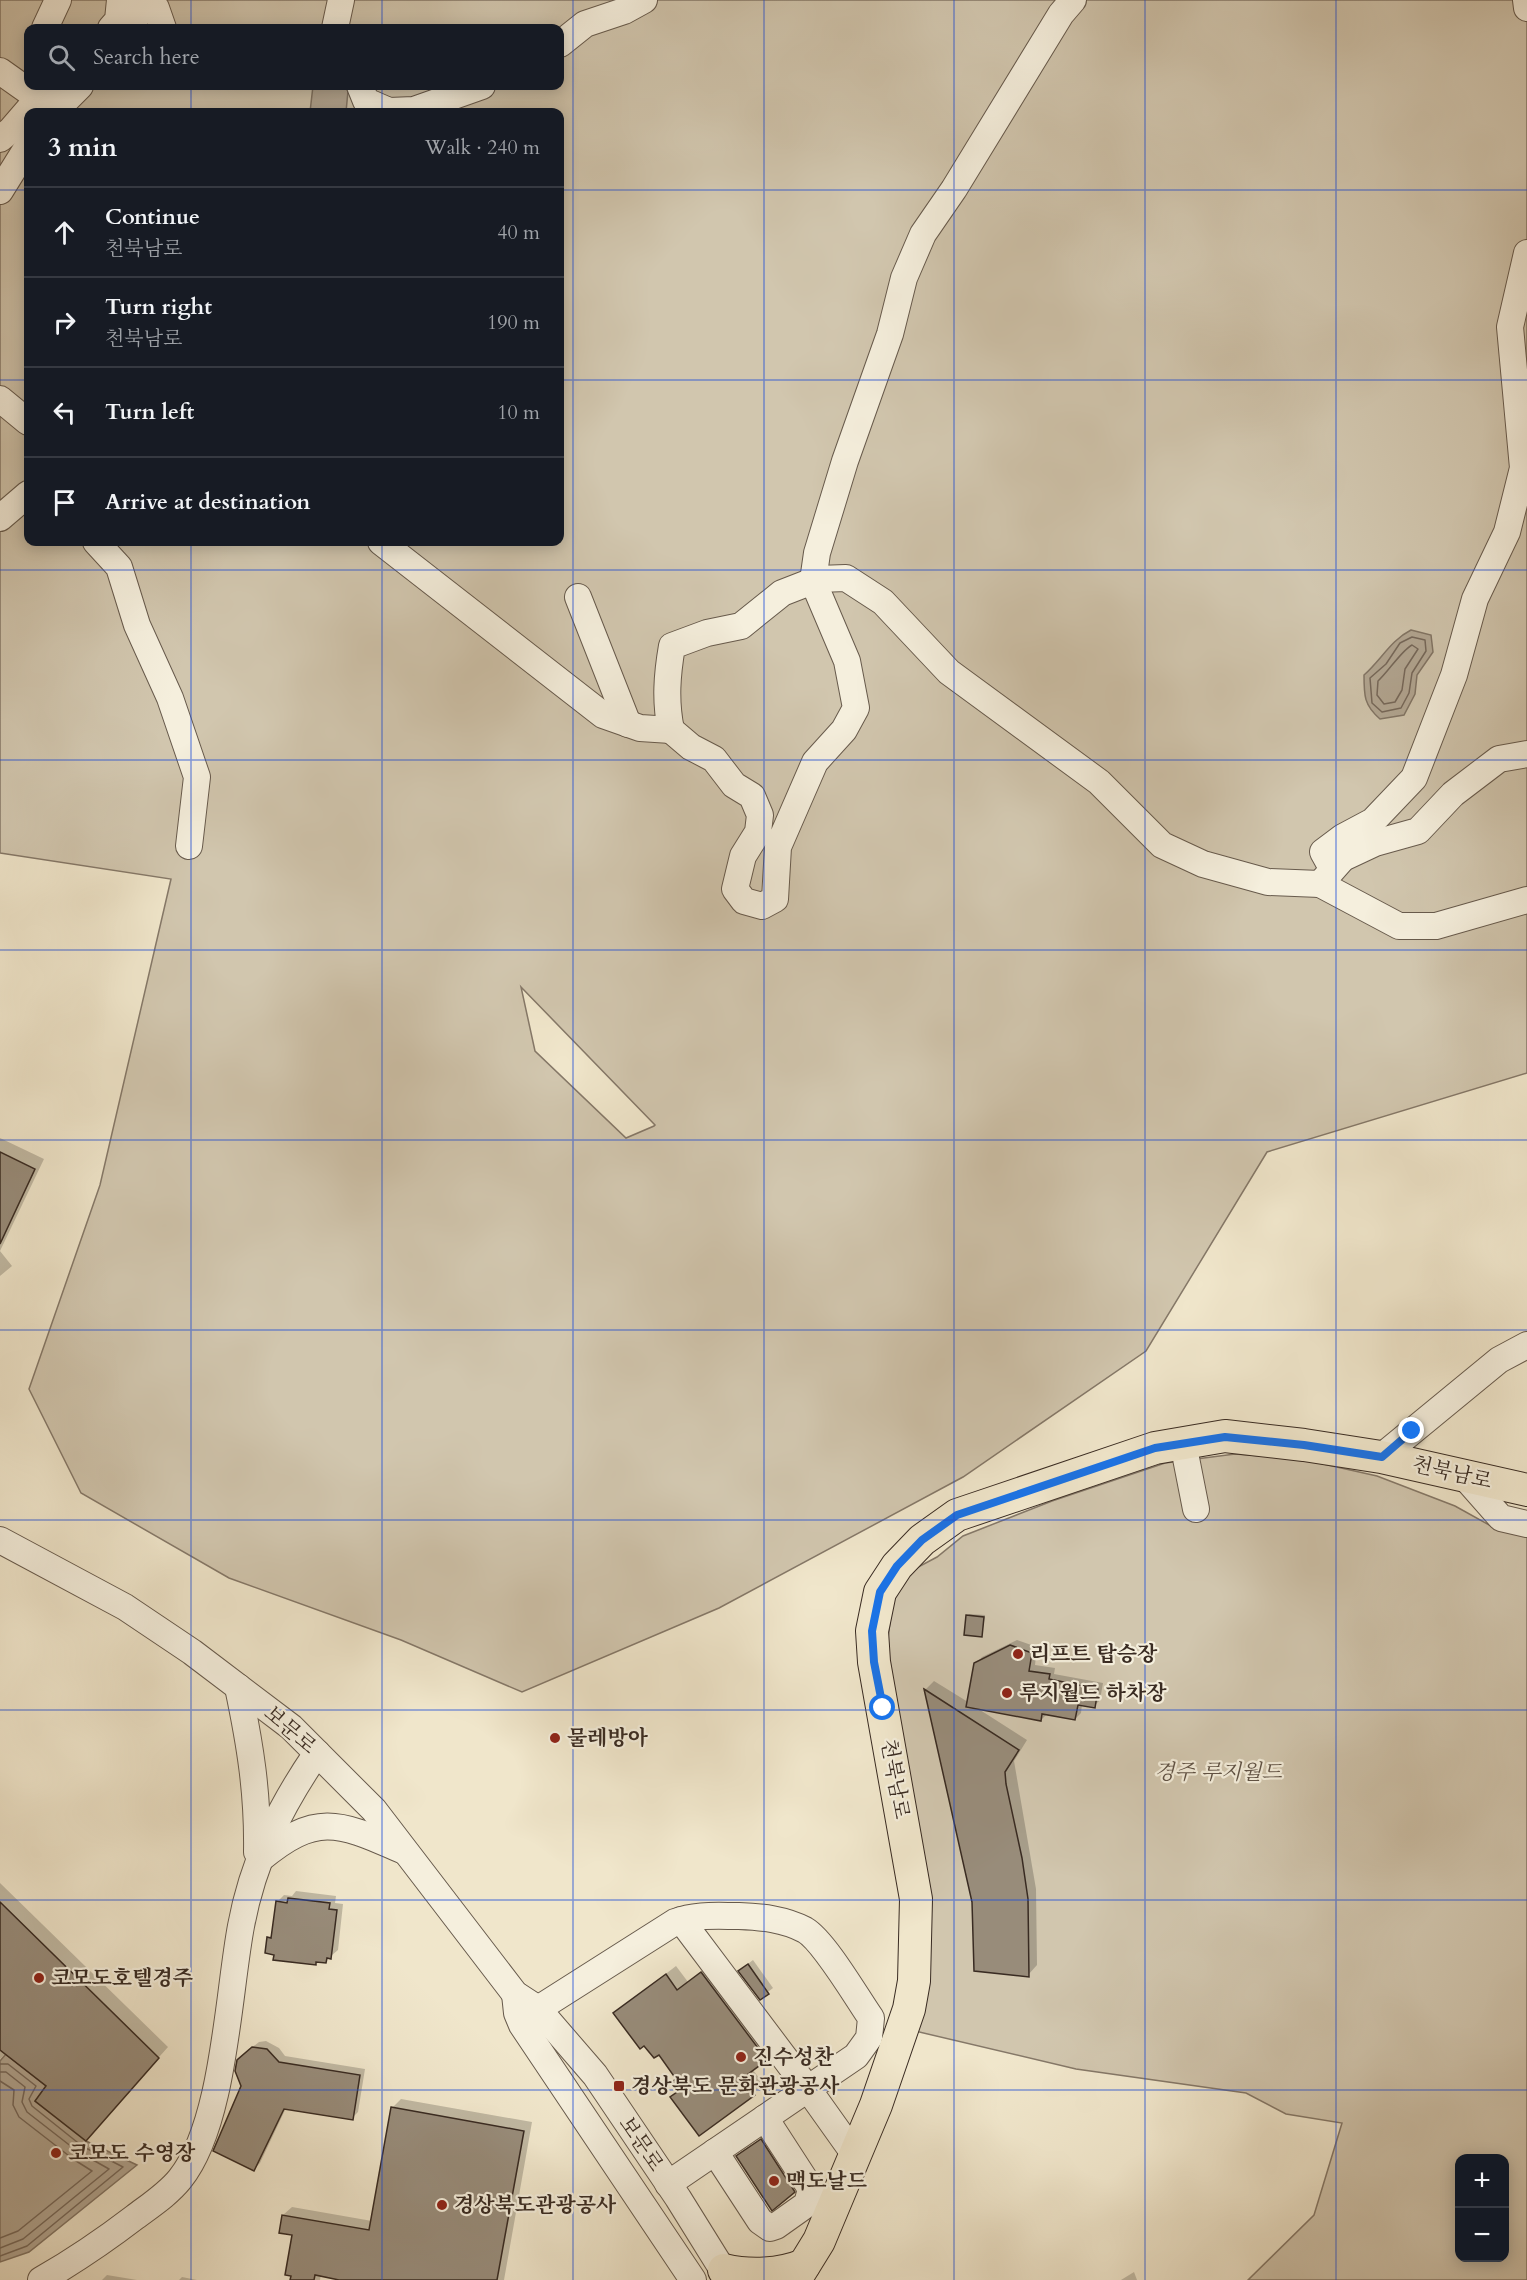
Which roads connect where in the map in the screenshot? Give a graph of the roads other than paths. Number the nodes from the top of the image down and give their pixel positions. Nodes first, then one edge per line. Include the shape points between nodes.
1 (58, 0) edge
2 (120, 0) edge
3 (142, 0) edge
4 (149, 0) edge
5 (644, 0) edge
6 (1073, 0) edge
7 (1526, 0) edge
8 (1527, 8) edge
9 (47, 24) edge
10 (114, 24) edge
11 (132, 24) edge
12 (162, 24) edge
13 (564, 41) edge
14 (0, 71) edge
15 (24, 83) edge
16 (64, 90) edge
17 (362, 90) edge
18 (471, 90) edge
19 (47, 94) edge
20 (33, 108) edge
21 (382, 108) edge
22 (420, 108) edge
23 (24, 116) edge
24 (0, 139) edge
25 (24, 152) edge
26 (0, 191) edge
27 (1527, 253) edge
28 (0, 399) edge
29 (24, 419) edge
30 (100, 546) edge
31 (386, 546) edge
32 (813, 581) junction
33 (578, 597) dead end
34 (628, 724) junction
35 (670, 729) junction
36 (1527, 754) edge
37 (189, 846) dead end
38 (1343, 858) junction
39 (1320, 884) junction
40 (1527, 900) edge
41 (1527, 1345) edge
42 (1183, 1443) junction
43 (1382, 1457) junction
44 (1463, 1475) junction
45 (1527, 1490) edge
46 (1196, 1509) dead end
47 (1527, 1524) edge
48 (0, 1540) edge
49 (238, 1687) junction
50 (317, 1753) junction
51 (407, 1853) junction
52 (257, 1861) junction
53 (681, 1920) junction
54 (515, 1994) junction
55 (538, 2009) junction
56 (808, 2089) junction
57 (765, 2118) junction
58 (716, 2152) junction
59 (855, 2155) junction
60 (668, 2184) junction
61 (726, 2275) edge
62 (800, 2275) edge
63 (41, 2280) edge
64 (693, 2280) edge

1 - 9 street
2 - 10 street
3 - 11 street
4 - 12 street
5 - 13 street via 585,24
6 - 32 street via 923,234 904,278 890,334 845,461 817,553
7 - 8 street
14 - 15 street
16 - 19 street
17 - 21 street via 366,101
18 - 22 street
19 - 20 street
23 - 24 street
25 - 26 street
27 - 38 street via 1510,327 1523,468 1507,532 1475,599 1454,675 1414,777 1373,821 1323,852 1328,861
28 - 29 street
30 - 37 street via 119,567 137,625 170,698 196,777
31 - 34 street via 603,715
32 - 35 street via 782,593 741,626 672,646 667,673
32 - 35 street via 848,660 856,708 844,729 815,762 777,847 775,898 762,906 744,901 735,890 743,856 758,832 760,815 752,796 734,785 714,759 691,747
32 - 39 street via 846,578 883,602 949,672 1099,782 1162,845 1203,864 1268,882
33 - 34 street
34 - 35 street
36 - 38 street via 1499,759 1454,794 1418,831 1375,843
38 - 39 street
39 - 40 street via 1399,927 1436,927
41 - 43 street via 1499,1360
42 - 43 main road, 천북남로 via 1225,1437
42 - 46 street
42 - 59 main road, 천북남로 via 1155,1448 957,1515 922,1540 897,1566 880,1592 872,1631 874,1662 916,1899 914,1981 909,2009
43 - 44 main road, 천북남로
44 - 45 main road, 천북남로
44 - 47 street via 1502,1518
48 - 49 street, 보문로 via 125,1607
49 - 50 street, 보문로 via 291,1727
49 - 52 street via 254,1765
50 - 51 street, 보문로 via 374,1810
50 - 52 street via 292,1790
51 - 52 street via 353,1830 326,1826 286,1838
51 - 54 street, 보문로
52 - 63 street via 241,1924 207,2125 194,2158 162,2197 87,2253
53 - 55 street
53 - 56 street
53 - 56 street via 707,1915 760,1917 807,1931 818,1942 871,2018 872,2030 856,2056
54 - 55 street, 보문로
54 - 64 street, 보문로 via 516,2013 522,2025
55 - 60 street, 보문로 via 595,2075
56 - 57 street
56 - 59 street
57 - 58 street
57 - 58 street via 811,2189 807,2204 776,2226 770,2228 760,2221
58 - 60 street
59 - 62 main road, 천북남로 via 819,2241
60 - 61 street, 보문로
61 - 62 main road

